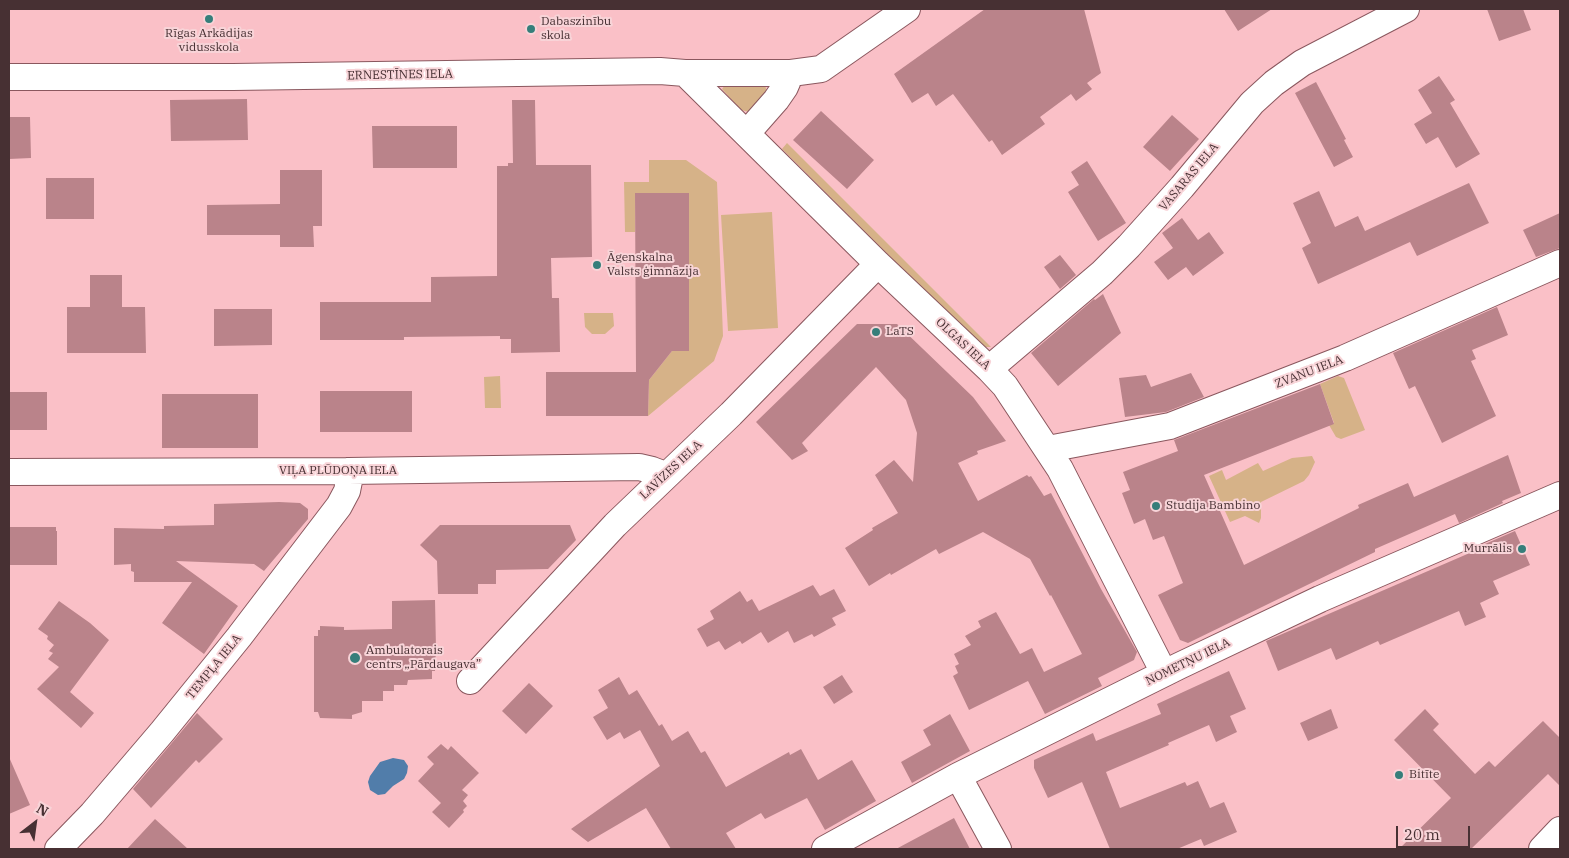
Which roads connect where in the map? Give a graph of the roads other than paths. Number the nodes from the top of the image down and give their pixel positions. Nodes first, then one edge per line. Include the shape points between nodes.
1 (907, 9) edge
2 (1406, 9) edge
3 (685, 73) junction
4 (791, 73) junction
5 (9, 77) edge
6 (747, 133) junction
7 (1560, 263) edge
8 (878, 264) junction
9 (989, 369) junction
10 (1048, 449) junction
11 (9, 472) edge
12 (348, 472) junction
13 (665, 475) junction
14 (1560, 494) edge
15 (1164, 673) junction
16 (470, 682) dead end
17 (958, 776) junction
18 (1560, 830) edge
19 (58, 849) edge
20 (825, 849) edge
21 (998, 849) edge
22 (1542, 849) edge

1 - 4 street, ERNESTĪNES IELA via 822,69
2 - 9 street, VASARAS IELA via 1302,63 1274,83 1252,103 1129,246
3 - 4 street, ERNESTĪNES IELA
3 - 5 street, ERNESTĪNES IELA
3 - 6 street, OLGAS IELA
4 - 6 street via 776,100
6 - 8 street, OLGAS IELA
7 - 10 street, ZVANU IELA via 1345,358 1170,426
8 - 9 street, OLGAS IELA
8 - 13 street, LAVĪZES IELA via 731,414
9 - 10 street, OLGAS IELA via 1005,386
10 - 15 street, OLGAS IELA
11 - 12 street, VIĻA PLŪDOŅA IELA
12 - 13 street, VIĻA PLŪDOŅA IELA via 639,467
12 - 19 street, TEMPĻA IELA via 347,491 327,522 162,732
13 - 16 street, LAVĪZES IELA via 614,525
14 - 15 street, NOMETŅU IELA via 1320,599
15 - 17 street, NOMETŅU IELA
17 - 20 street, NOMETŅU IELA
17 - 21 street
18 - 22 street

